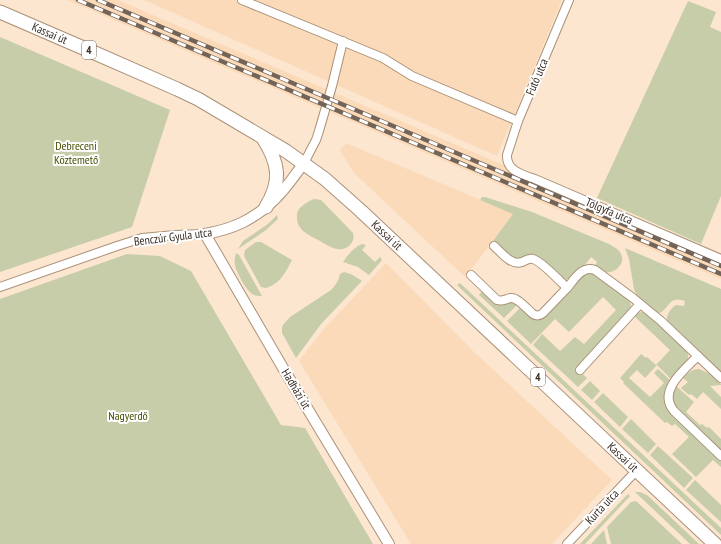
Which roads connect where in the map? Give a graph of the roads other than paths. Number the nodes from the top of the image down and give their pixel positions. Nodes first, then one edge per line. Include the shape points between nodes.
1 (242, 0) edge
2 (569, 0) edge
3 (0, 12) edge
4 (343, 41) junction
5 (518, 121) junction
6 (261, 135) junction
7 (507, 155) joint
8 (304, 163) junction
9 (266, 207) junction
10 (205, 234) junction
11 (494, 246) dead end
12 (721, 259) edge
13 (471, 275) dead end
14 (0, 287) edge
15 (567, 288) junction
16 (640, 304) junction
17 (698, 356) junction
18 (580, 370) dead end
19 (721, 378) edge
20 (721, 456) edge
21 (637, 470) junction
22 (389, 544) edge
23 (567, 544) edge
24 (715, 544) edge

1 - 4 street
2 - 5 street, Futó utca
3 - 6 main road, Kassai út / 4 via 205,102
4 - 5 street via 382,58 412,76
4 - 8 street via 319,131
5 - 7 street, Futó utca
6 - 8 main road, Kassai út / 4
6 - 9 main road via 276,164 276,184
7 - 12 street, Tölgyfa utca via 508,164 515,171
8 - 9 street, Benczúr Gyula utca
8 - 21 main road, Kassai út / 4 via 361,211
9 - 10 street, Benczúr Gyula utca via 234,227
10 - 14 street, Benczúr Gyula utca via 142,238
10 - 22 street, Hadházi út
11 - 15 street via 514,263 531,258 538,261
13 - 15 street via 497,300 514,298 536,316 543,314
15 - 16 street via 583,271 592,269
16 - 17 street
16 - 18 street
17 - 19 street
17 - 20 street via 672,384 668,401 674,411
21 - 23 street, Kurta utca
21 - 24 main road, Kassai út / 4

